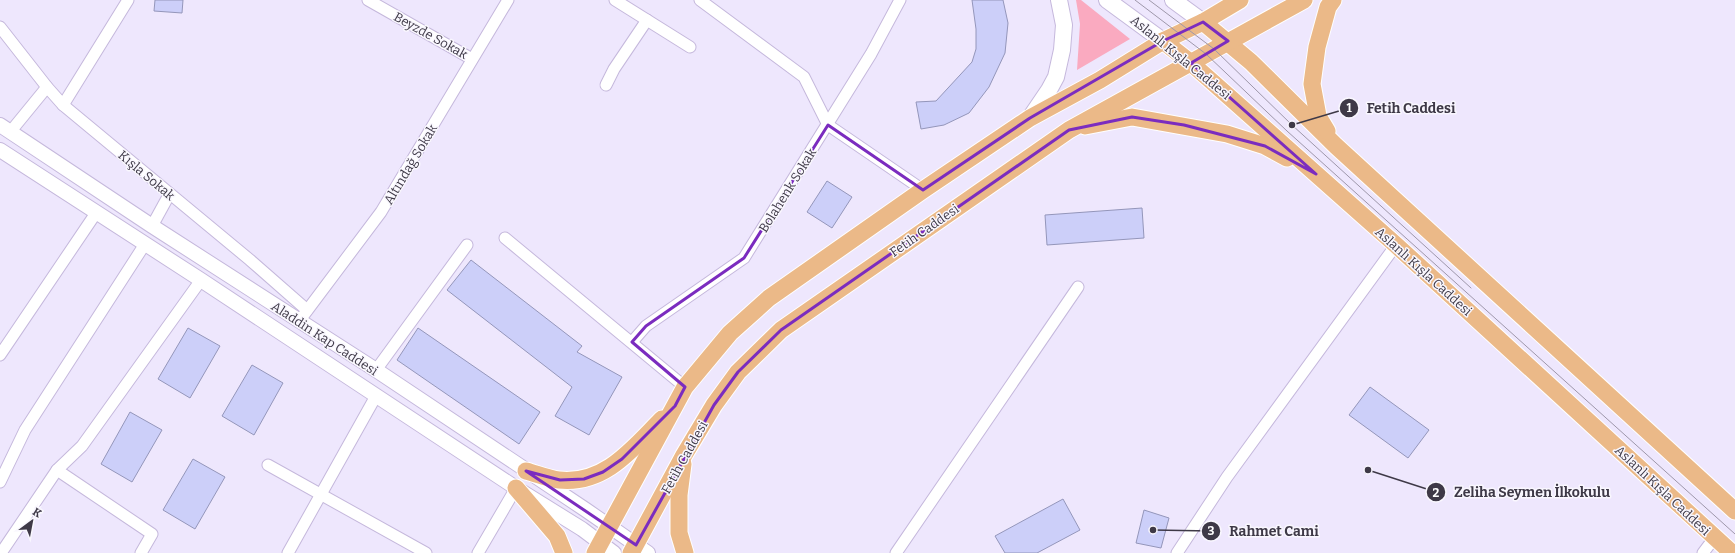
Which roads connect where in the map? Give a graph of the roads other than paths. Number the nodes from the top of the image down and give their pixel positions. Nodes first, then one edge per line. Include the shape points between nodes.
1 (128, 0) edge
2 (368, 0) edge
3 (508, 0) edge
4 (615, 0) edge
5 (700, 0) edge
6 (900, 0) edge
7 (1059, 0) edge
8 (1107, 0) edge
9 (1173, 0) edge
10 (1240, 0) edge
11 (1304, 0) edge
12 (1333, 0) edge
13 (647, 20) junction
14 (1203, 22) junction
15 (0, 27) edge
16 (1163, 41) junction
17 (1228, 41) junction
18 (690, 47) dead end
19 (472, 59) junction
20 (1191, 63) junction
21 (606, 85) dead end
22 (47, 87) junction
23 (63, 105) junction
24 (1030, 118) junction
25 (828, 125) junction
26 (6, 128) edge
27 (1069, 130) junction
28 (1336, 146) junction
29 (0, 152) edge
30 (1316, 174) junction
31 (923, 190) junction
32 (169, 195) junction
33 (96, 212) junction
34 (152, 226) junction
35 (505, 238) dead end
36 (146, 244) junction
37 (467, 245) dead end
38 (1396, 245) junction
39 (201, 280) junction
40 (1078, 287) dead end
41 (303, 315) junction
42 (632, 342) junction
43 (0, 355) edge
44 (376, 370) junction
45 (685, 387) junction
46 (376, 396) junction
47 (675, 406) junction
48 (684, 455) junction
49 (268, 465) dead end
50 (57, 470) junction
51 (526, 471) junction
52 (0, 482) edge
53 (516, 488) junction
54 (320, 494) junction
55 (1735, 511) edge
56 (611, 527) junction
57 (1715, 537) junction
58 (598, 548) edge
59 (639, 550) edge
60 (1, 553) edge
61 (141, 553) edge
62 (288, 553) edge
63 (426, 553) edge
64 (478, 553) edge
65 (564, 553) edge
66 (614, 553) edge
67 (685, 553) edge
68 (896, 553) edge
69 (1177, 553) edge
70 (1703, 553) edge
71 (1732, 553) edge

1 - 23 street
2 - 19 street, Beyzde Sokak
3 - 19 street, Altındağ Sokak
4 - 13 street
5 - 25 street via 804,77
6 - 25 street, Bolahenk Sokak
7 - 24 main road via 1064,25 1056,77
8 - 16 main road, Aslanlı Kışla Caddesi
9 - 14 main road
10 - 14 main road
11 - 17 main road, Fetih Caddesi
12 - 28 main road via 1328,7 1317,48 1312,84 1318,116
13 - 18 street
13 - 21 street
14 - 16 main road
14 - 17 main road
15 - 22 street, Kışla Sokak
16 - 20 main road, Aslanlı Kışla Caddesi
16 - 24 main road via 1100,80
17 - 20 main road, Fetih Caddesi
17 - 28 main road
19 - 41 street, Altındağ Sokak via 381,212
20 - 27 main road, Fetih Caddesi
20 - 30 main road, Aslanlı Kışla Caddesi
22 - 23 street, Kışla Sokak
22 - 26 street
23 - 32 street, Kışla Sokak
24 - 31 main road
25 - 31 street
25 - 42 street, Bolahenk Sokak via 744,258 646,326
26 - 34 street, Aladdin Kap Caddesi
27 - 30 main road via 1132,117 1184,125 1266,146
27 - 48 main road, Fetih Caddesi via 781,330 738,372 714,405
28 - 55 main road
29 - 33 street, Aladdin Kap Caddesi
30 - 38 main road, Aslanlı Kışla Caddesi
31 - 45 main road via 769,298 730,333
32 - 34 street
32 - 41 street, Kışla Sokak via 250,260
33 - 36 street, Aladdin Kap Caddesi
33 - 43 street
34 - 41 street, Aladdin Kap Caddesi
35 - 42 street
36 - 39 street, Aladdin Kap Caddesi
36 - 52 street via 24,430
37 - 44 street
38 - 57 main road, Aslanlı Kışla Caddesi
38 - 69 street via 1227,477
39 - 46 street, Aladdin Kap Caddesi
39 - 50 street via 82,446
40 - 68 street
41 - 44 street, Aladdin Kap Caddesi
42 - 45 street
44 - 51 street, Aladdin Kap Caddesi
45 - 47 main road
46 - 53 street, Aladdin Kap Caddesi
46 - 54 street
47 - 51 main road via 622,459 603,472 584,479 560,480
47 - 56 main road
48 - 59 main road, Fetih Caddesi
48 - 67 main road via 679,495 679,533
49 - 54 street
50 - 60 street
50 - 61 street via 152,534
51 - 56 street, Aladdin Kap Caddesi
53 - 58 street, Aladdin Kap Caddesi via 582,529
53 - 64 street
53 - 65 main road via 557,536
54 - 62 street
54 - 63 street
56 - 58 main road
56 - 59 street, Aladdin Kap Caddesi
57 - 70 street
57 - 71 main road, Aslanlı Kışla Caddesi
58 - 66 street, Aladdin Kap Caddesi

